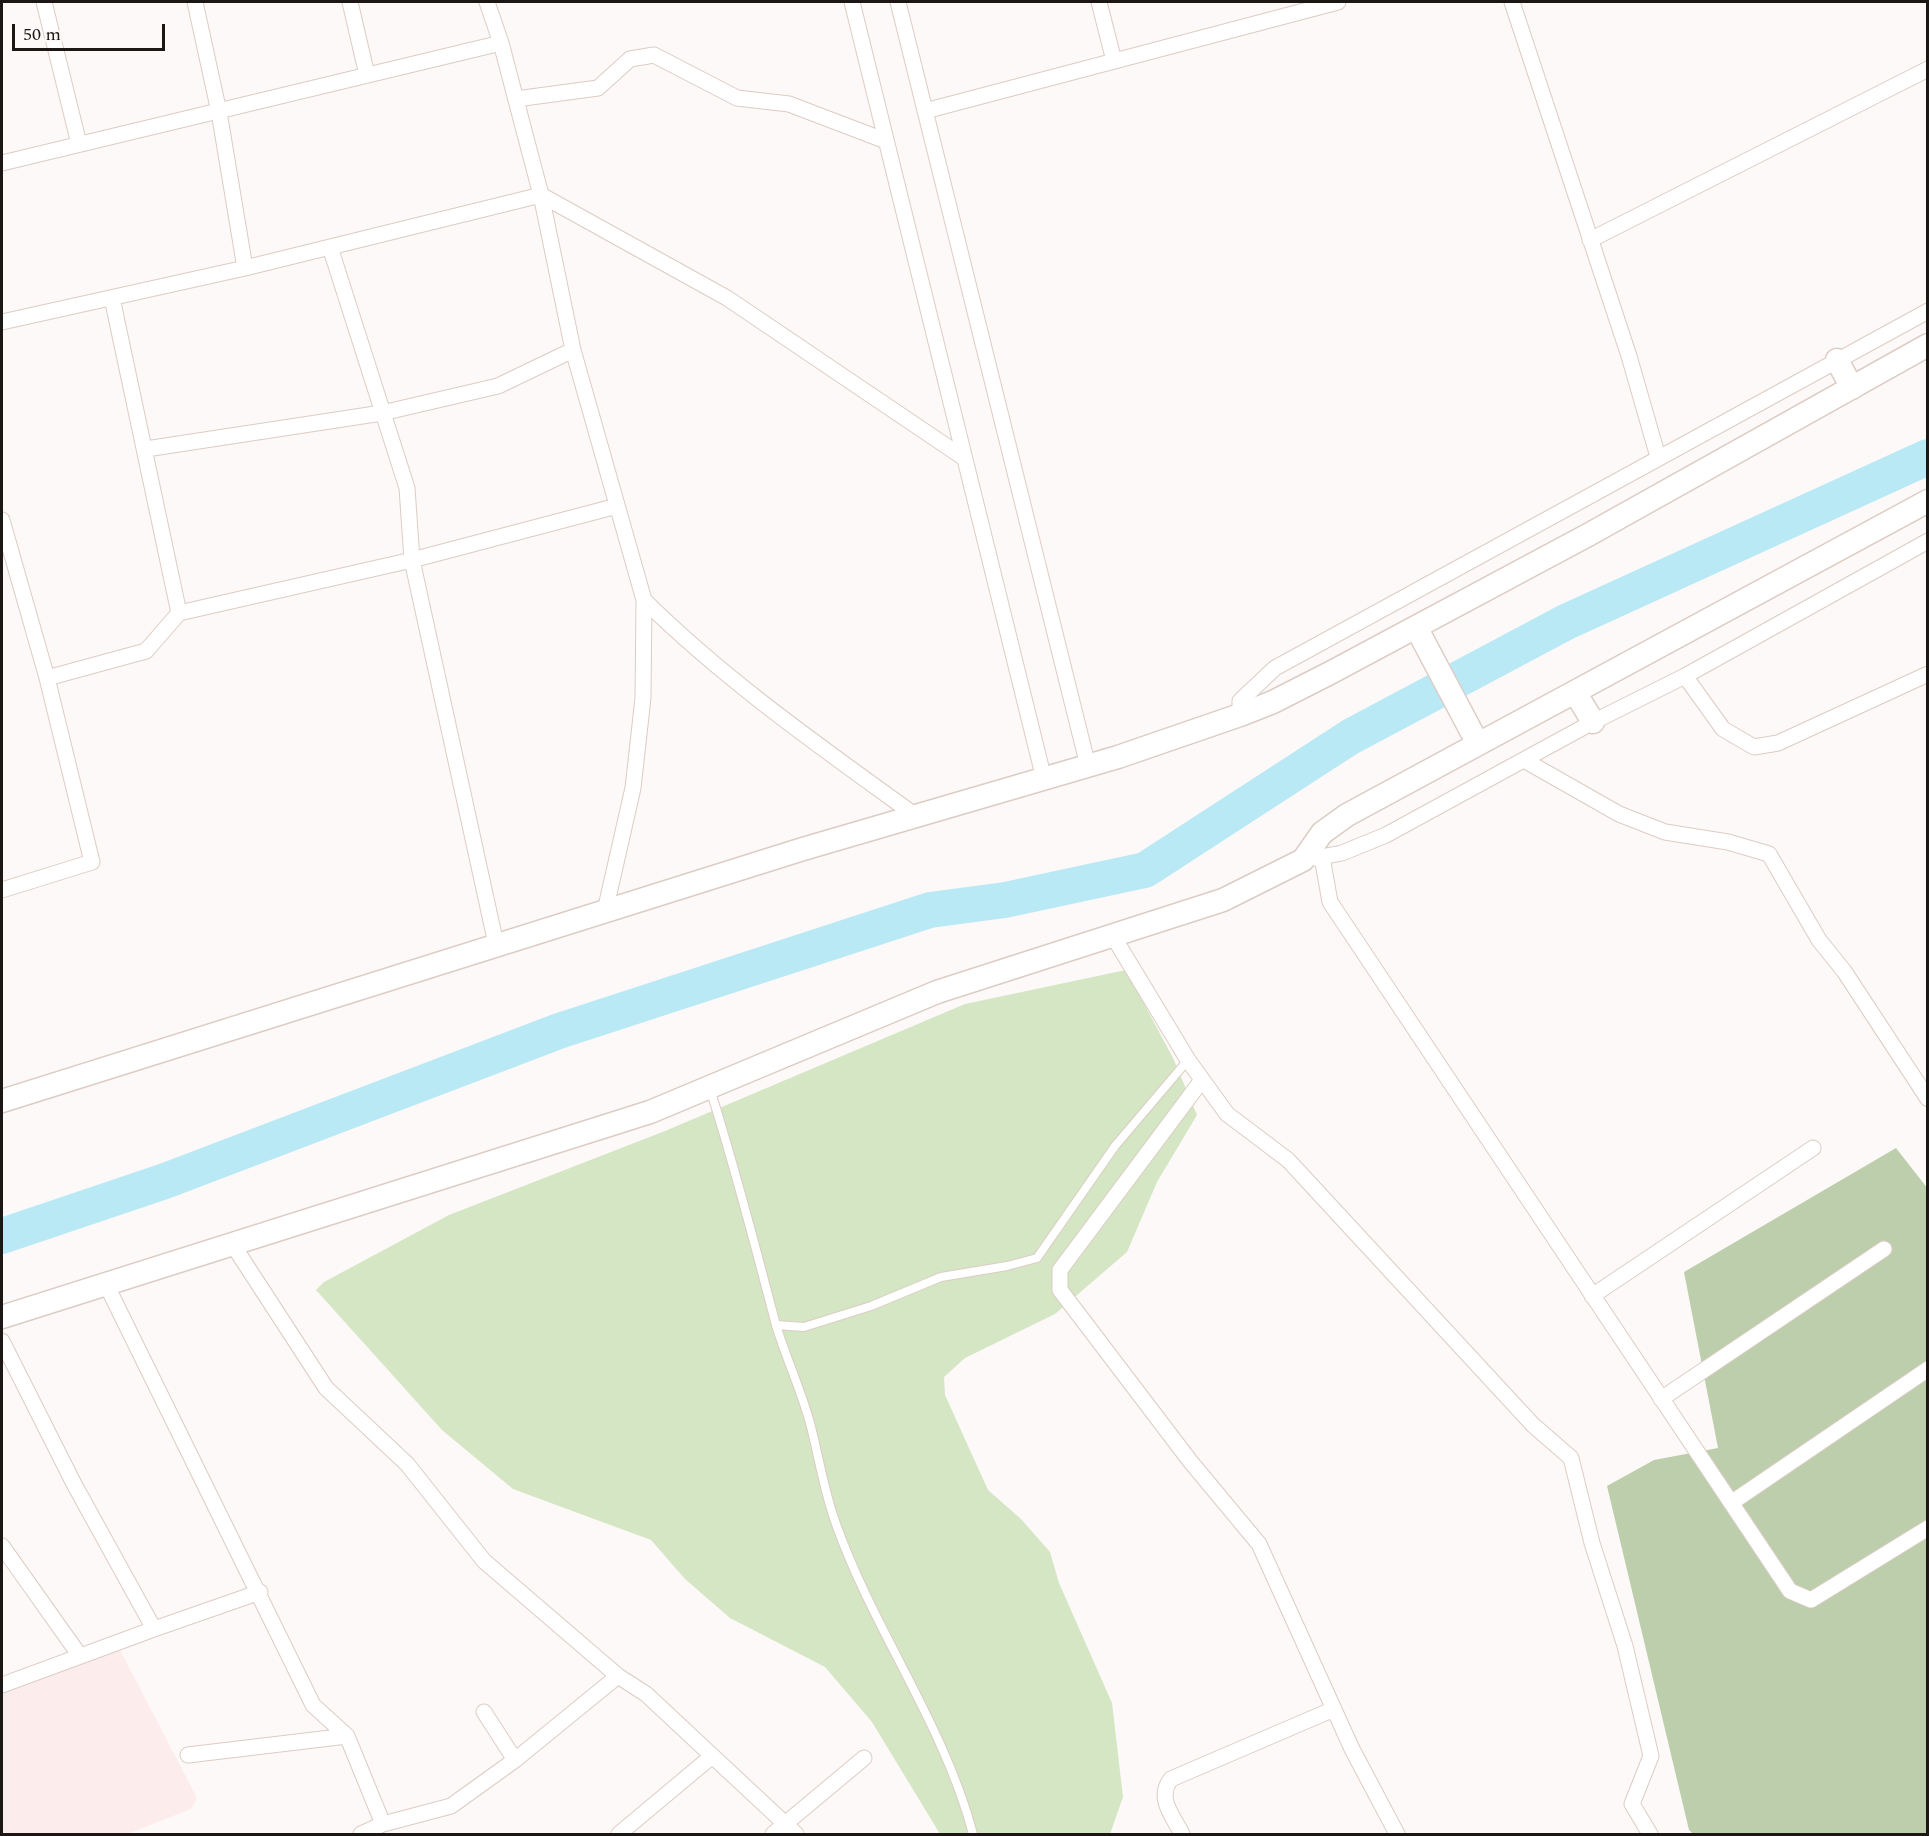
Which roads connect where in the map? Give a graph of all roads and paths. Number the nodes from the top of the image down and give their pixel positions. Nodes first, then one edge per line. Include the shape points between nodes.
1 (44, 2) edge
2 (195, 2) edge
3 (350, 2) edge
4 (487, 2) edge
5 (852, 2) edge
6 (898, 2) edge
7 (1099, 2) edge
8 (1275, 2) edge
9 (1338, 2) edge
10 (1512, 2) edge
11 (1279, 17) junction
12 (501, 43) junction
13 (1114, 61) junction
14 (1928, 69) edge
15 (367, 75) junction
16 (516, 99) junction
17 (925, 111) junction
18 (219, 112) junction
19 (886, 141) junction
20 (79, 144) junction
21 (2, 163) edge
22 (541, 195) junction
23 (1590, 240) junction
24 (330, 247) junction
25 (245, 268) junction
26 (112, 298) junction
27 (1928, 310) edge
28 (2, 322) edge
29 (1928, 345) edge
30 (573, 350) junction
31 (1838, 360) junction
32 (1852, 388) junction
33 (382, 413) junction
34 (146, 450) junction
35 (1658, 457) junction
36 (964, 458) junction
37 (1928, 501) edge
38 (617, 506) junction
39 (2, 520) edge
40 (1928, 541) edge
41 (412, 561) junction
42 (644, 600) junction
43 (179, 613) junction
44 (1416, 627) junction
45 (1928, 674) edge
46 (1685, 676) junction
47 (47, 678) junction
48 (1575, 692) junction
49 (1240, 715) junction
50 (1593, 722) junction
51 (1478, 744) junction
52 (1524, 760) junction
53 (1088, 765) junction
54 (1044, 779) junction
55 (915, 816) junction
56 (1313, 859) junction
57 (2, 890) edge
58 (604, 910) junction
59 (1113, 936) junction
60 (496, 944) junction
61 (1188, 1060) junction
62 (1202, 1080) junction
63 (709, 1088) junction
64 (1928, 1099) edge
65 (2, 1101) edge
66 (1813, 1148) dead end
67 (233, 1245) junction
68 (1884, 1249) dead end
69 (106, 1284) junction
70 (1592, 1296) junction
71 (2, 1317) edge
72 (776, 1325) junction
73 (2, 1341) edge
74 (1928, 1369) edge
75 (1661, 1399) junction
76 (1731, 1503) junction
77 (1928, 1528) edge
78 (2, 1546) edge
79 (260, 1592) junction
80 (154, 1629) junction
81 (80, 1656) junction
82 (618, 1676) junction
83 (3, 1682) edge
84 (1334, 1709) junction
85 (484, 1712) dead end
86 (347, 1736) junction
87 (188, 1755) dead end
88 (711, 1757) junction
89 (864, 1758) dead end
90 (515, 1760) junction
91 (383, 1824) junction
92 (784, 1831) edge
93 (361, 1834) edge
94 (619, 1834) edge
95 (973, 1834) edge
96 (1182, 1834) edge
97 (1396, 1834) edge
98 (1650, 1834) edge

1 - 20 street
2 - 18 street
3 - 15 street
4 - 12 street
5 - 19 street
6 - 17 street
7 - 13 street
8 - 11 street
9 - 11 street
10 - 23 street
11 - 13 street
12 - 15 street
12 - 16 street
13 - 17 street
14 - 23 street
15 - 18 street
16 - 19 street via 598,88 630,59 654,55 737,98 789,104
16 - 22 street
17 - 53 street
18 - 20 street
18 - 25 street
19 - 36 street
20 - 21 street
22 - 24 street
22 - 30 street
22 - 36 street via 727,298
23 - 35 street
24 - 25 street
24 - 33 street
25 - 26 street
26 - 28 street
26 - 34 street
27 - 31 street
29 - 32 street
30 - 33 street via 498,386
30 - 38 street
31 - 32 street
31 - 35 street
32 - 44 street
33 - 34 street
33 - 41 street via 406,488
34 - 43 street
35 - 49 street via 1275,668 1240,701
36 - 54 street
37 - 48 street
38 - 41 street
38 - 42 street
39 - 47 street
40 - 46 street
41 - 43 street
41 - 60 street
42 - 55 street via 692,647
42 - 58 street via 643,698 633,788
43 - 47 street via 146,651
44 - 49 street via 1273,702
44 - 51 street
45 - 46 street via 1778,742 1754,747 1723,729
46 - 50 street
47 - 57 street via 92,862
48 - 50 street
48 - 51 street
49 - 53 street
50 - 52 street
51 - 56 street via 1340,819 1323,833
52 - 56 street via 1386,835 1357,848
52 - 64 street via 1619,814 1665,832 1728,842 1769,854 1819,940 1844,971
53 - 54 street
54 - 55 street
55 - 58 street
56 - 59 street via 1223,900
56 - 70 street via 1330,902
58 - 60 street
59 - 61 street
59 - 63 street via 937,992
60 - 65 street
61 - 62 street
61 - 72 lane via 1115,1146 1037,1258 941,1277 871,1306 804,1327
62 - 84 street via 1060,1270 1060,1290 1190,1461 1259,1544
62 - 98 street via 1227,1114 1288,1160 1533,1425 1571,1458 1592,1543 1625,1646 1651,1756 1632,1804
63 - 67 street via 650,1112
63 - 72 lane via 741,1188
66 - 70 street
67 - 69 street
67 - 82 street via 326,1388 407,1464 484,1561
68 - 75 street
69 - 71 street
69 - 79 street
70 - 75 street
72 - 95 lane via 810,1421 835,1522 861,1590 897,1653 952,1771
73 - 80 street via 74,1484
74 - 76 street
75 - 76 street
76 - 77 street via 1790,1591 1811,1600
78 - 81 street
79 - 80 street
79 - 86 street via 313,1705
80 - 81 street
81 - 83 street
82 - 88 street via 646,1694
82 - 90 street
84 - 96 street via 1171,1779 1164,1801
84 - 97 street
85 - 90 street
86 - 87 street
86 - 91 street
88 - 92 street
88 - 94 street
89 - 92 street
90 - 91 street via 451,1806
91 - 93 street

